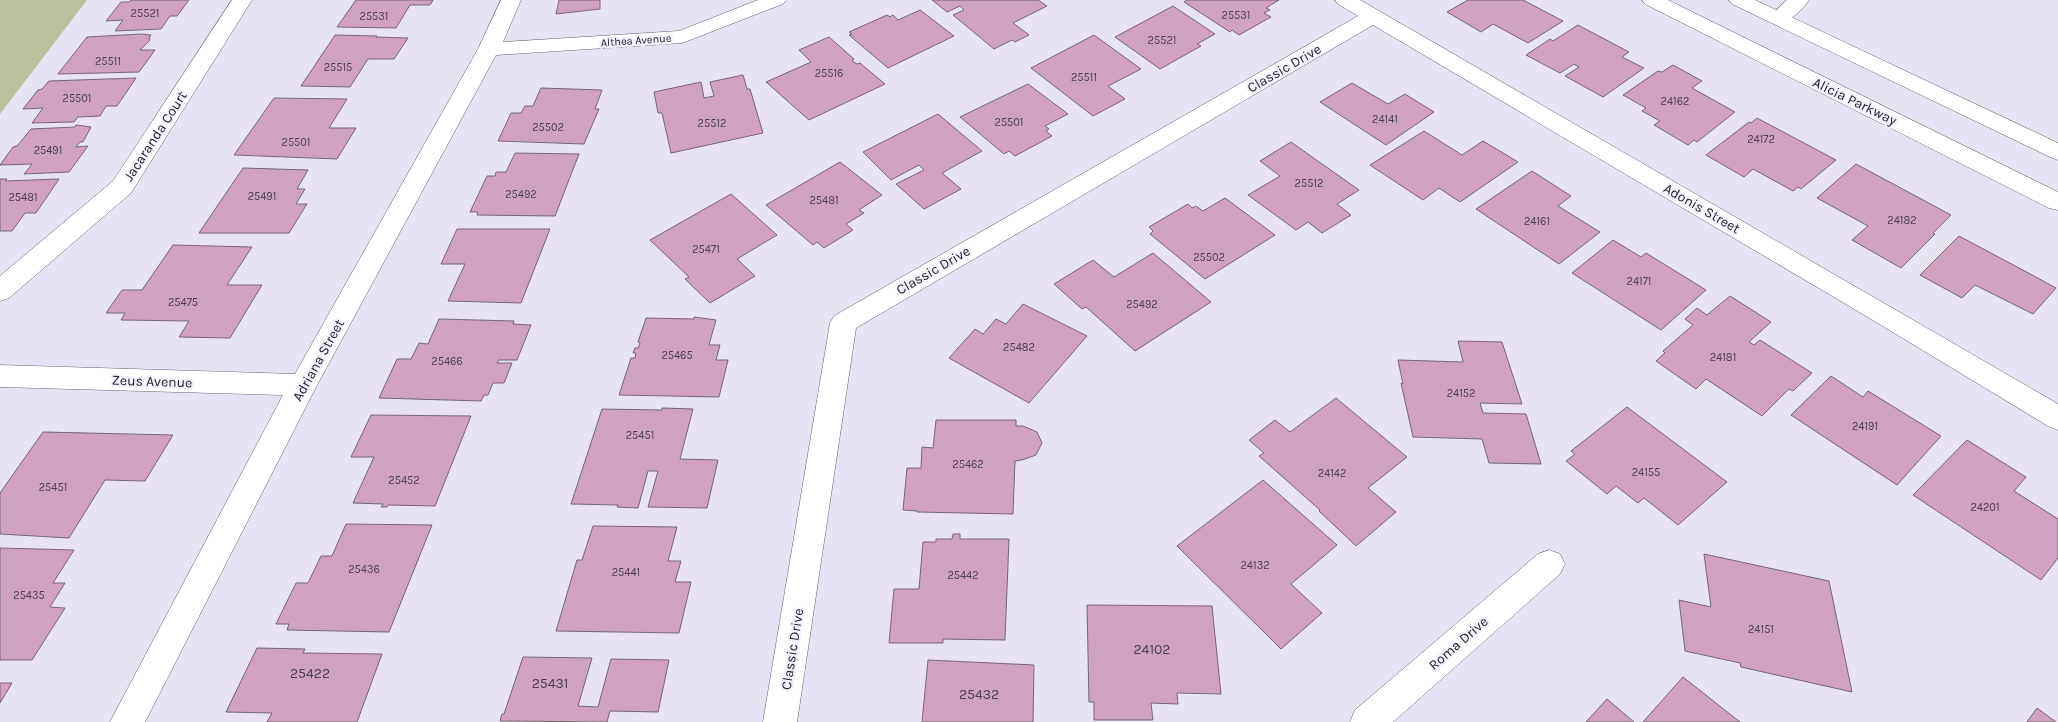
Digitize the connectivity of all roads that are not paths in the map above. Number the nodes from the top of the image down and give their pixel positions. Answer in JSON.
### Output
{"nodes":[{"id":1,"x":242,"y":0,"type":"edge"},
{"id":2,"x":511,"y":0,"type":"edge"},
{"id":3,"x":776,"y":0,"type":"edge"},
{"id":4,"x":1345,"y":0,"type":"edge"},
{"id":5,"x":1652,"y":0,"type":"edge"},
{"id":6,"x":1740,"y":0,"type":"edge"},
{"id":7,"x":1799,"y":0,"type":"edge"},
{"id":8,"x":1374,"y":16,"type":"junction"},
{"id":9,"x":1778,"y":18,"type":"junction"},
{"id":10,"x":489,"y":49,"type":"junction"},
{"id":11,"x":2058,"y":152,"type":"edge"},
{"id":12,"x":2058,"y":202,"type":"edge"},
{"id":13,"x":0,"y":292,"type":"edge"},
{"id":14,"x":0,"y":376,"type":"edge"},
{"id":15,"x":303,"y":385,"type":"junction"},
{"id":16,"x":2058,"y":418,"type":"edge"},
{"id":17,"x":1549,"y":564,"type":"dead end"},
{"id":18,"x":127,"y":722,"type":"edge"},
{"id":19,"x":780,"y":722,"type":"edge"},
{"id":20,"x":1367,"y":722,"type":"edge"}],
"edges":[{"from":1,"to":13,"type":"street","name":"Jacaranda Court"},
{"from":2,"to":10,"type":"street","name":"Adriana Street"},
{"from":3,"to":10,"type":"street","name":"Althea Avenue"},
{"from":4,"to":8,"type":"street","name":"Adonis Street"},
{"from":5,"to":12,"type":"street","name":"Alicia Parkway"},
{"from":6,"to":9,"type":"street"},
{"from":7,"to":9,"type":"street"},
{"from":8,"to":16,"type":"street","name":"Adonis Street"},
{"from":8,"to":19,"type":"street","name":"Classic Drive"},
{"from":9,"to":11,"type":"street"},
{"from":10,"to":15,"type":"street","name":"Adriana Street"},
{"from":14,"to":15,"type":"street","name":"Zeus Avenue"},
{"from":15,"to":18,"type":"street","name":"Adriana Street"},
{"from":17,"to":20,"type":"street","name":"Roma Drive"}]}
